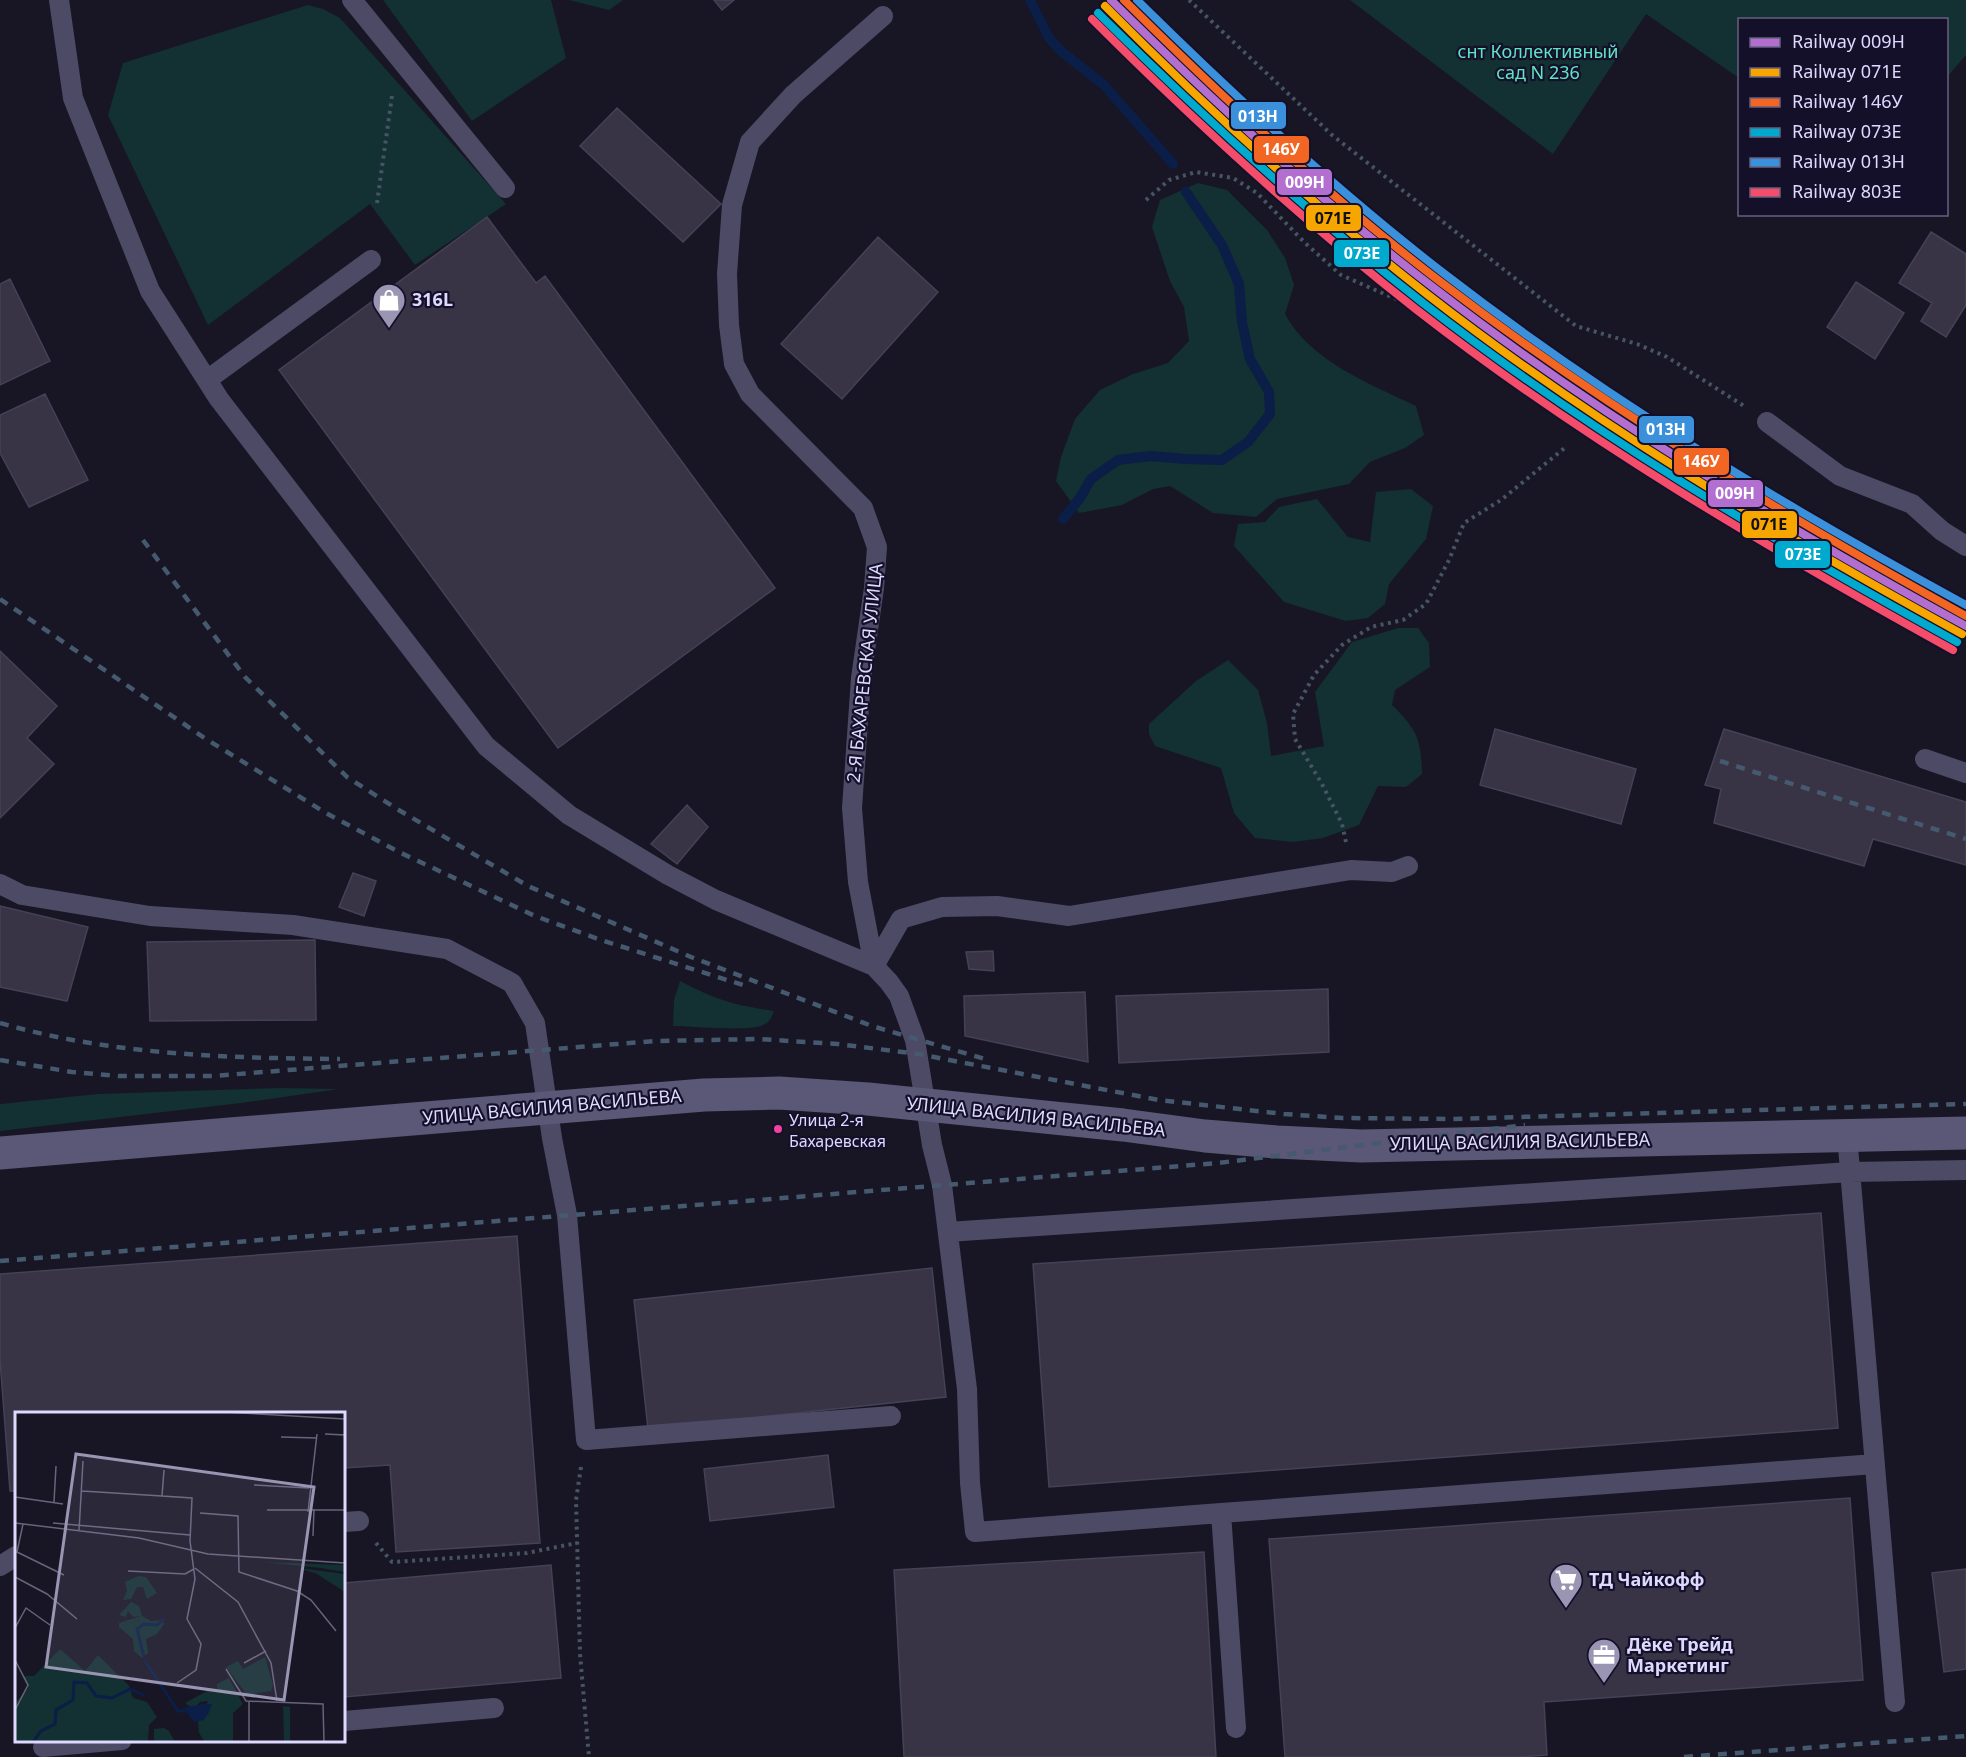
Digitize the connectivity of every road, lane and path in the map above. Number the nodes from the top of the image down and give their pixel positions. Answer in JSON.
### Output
{"nodes":[{"id":1,"x":59,"y":0,"type":"edge"},
{"id":2,"x":352,"y":0,"type":"edge"},
{"id":3,"x":1189,"y":0,"type":"edge"},
{"id":4,"x":883,"y":16,"type":"dead end"},
{"id":5,"x":398,"y":56,"type":"junction"},
{"id":6,"x":505,"y":188,"type":"dead end"},
{"id":7,"x":1146,"y":200,"type":"dead end"},
{"id":8,"x":377,"y":202,"type":"dead end"},
{"id":9,"x":371,"y":260,"type":"dead end"},
{"id":10,"x":207,"y":380,"type":"junction"},
{"id":11,"x":1767,"y":422,"type":"joint"},
{"id":12,"x":1585,"y":426,"type":"dead end"},
{"id":13,"x":1567,"y":446,"type":"dead end"},
{"id":14,"x":1966,"y":546,"type":"edge"},
{"id":15,"x":1925,"y":759,"type":"dead end"},
{"id":16,"x":1966,"y":773,"type":"edge"},
{"id":17,"x":1408,"y":866,"type":"dead end"},
{"id":18,"x":1352,"y":870,"type":"junction"},
{"id":19,"x":0,"y":884,"type":"edge"},
{"id":20,"x":874,"y":966,"type":"junction"},
{"id":21,"x":926,"y":1105,"type":"junction"},
{"id":22,"x":548,"y":1107,"type":"junction"},
{"id":23,"x":1966,"y":1133,"type":"edge"},
{"id":24,"x":1847,"y":1135,"type":"junction"},
{"id":25,"x":0,"y":1153,"type":"edge"},
{"id":26,"x":1966,"y":1170,"type":"edge"},
{"id":27,"x":1850,"y":1172,"type":"junction"},
{"id":28,"x":948,"y":1232,"type":"junction"},
{"id":29,"x":891,"y":1416,"type":"dead end"},
{"id":30,"x":586,"y":1440,"type":"junction"},
{"id":31,"x":1875,"y":1464,"type":"junction"},
{"id":32,"x":1221,"y":1513,"type":"junction"},
{"id":33,"x":351,"y":1521,"type":"edge"},
{"id":34,"x":577,"y":1543,"type":"junction"},
{"id":35,"x":15,"y":1557,"type":"edge"},
{"id":36,"x":0,"y":1566,"type":"edge"},
{"id":37,"x":1895,"y":1702,"type":"dead end"},
{"id":38,"x":494,"y":1708,"type":"dead end"},
{"id":39,"x":345,"y":1721,"type":"edge"},
{"id":40,"x":1236,"y":1728,"type":"dead end"},
{"id":41,"x":102,"y":1742,"type":"edge"},
{"id":42,"x":41,"y":1748,"type":"edge"},
{"id":43,"x":589,"y":1757,"type":"edge"}],
"edges":[{"from":1,"to":10,"type":"lane"},
{"from":2,"to":5,"type":"lane"},
{"from":3,"to":11,"type":"path"},
{"from":4,"to":20,"type":"lane","name":"2-Я БАХАРЕВСКАЯ УЛИЦА"},
{"from":5,"to":6,"type":"lane"},
{"from":5,"to":8,"type":"path"},
{"from":7,"to":12,"type":"path"},
{"from":9,"to":10,"type":"lane"},
{"from":10,"to":20,"type":"lane"},
{"from":11,"to":14,"type":"lane"},
{"from":13,"to":18,"type":"path"},
{"from":15,"to":16,"type":"lane"},
{"from":17,"to":18,"type":"lane"},
{"from":18,"to":20,"type":"lane"},
{"from":19,"to":22,"type":"lane"},
{"from":20,"to":21,"type":"lane","name":"2-Я БАХАРЕВСКАЯ УЛИЦА"},
{"from":21,"to":22,"type":"main road","name":"УЛИЦА ВАСИЛИЯ ВАСИЛЬЕВА"},
{"from":21,"to":24,"type":"main road","name":"УЛИЦА ВАСИЛИЯ ВАСИЛЬЕВА"},
{"from":21,"to":28,"type":"lane","name":"2-Я БАХАРЕВСКАЯ УЛИЦА"},
{"from":22,"to":25,"type":"main road","name":"УЛИЦА ВАСИЛИЯ ВАСИЛЬЕВА"},
{"from":22,"to":30,"type":"lane"},
{"from":23,"to":24,"type":"main road","name":"УЛИЦА ВАСИЛИЯ ВАСИЛЬЕВА"},
{"from":24,"to":27,"type":"lane"},
{"from":26,"to":27,"type":"lane"},
{"from":27,"to":28,"type":"lane"},
{"from":27,"to":31,"type":"lane"},
{"from":28,"to":32,"type":"lane","name":"2-Я БАХАРЕВСКАЯ УЛИЦА"},
{"from":29,"to":30,"type":"lane"},
{"from":30,"to":34,"type":"path"},
{"from":31,"to":32,"type":"lane"},
{"from":31,"to":37,"type":"lane"},
{"from":32,"to":40,"type":"lane"},
{"from":33,"to":34,"type":"path"},
{"from":34,"to":43,"type":"path"},
{"from":35,"to":36,"type":"lane"},
{"from":38,"to":39,"type":"lane"},
{"from":41,"to":42,"type":"lane"}]}
